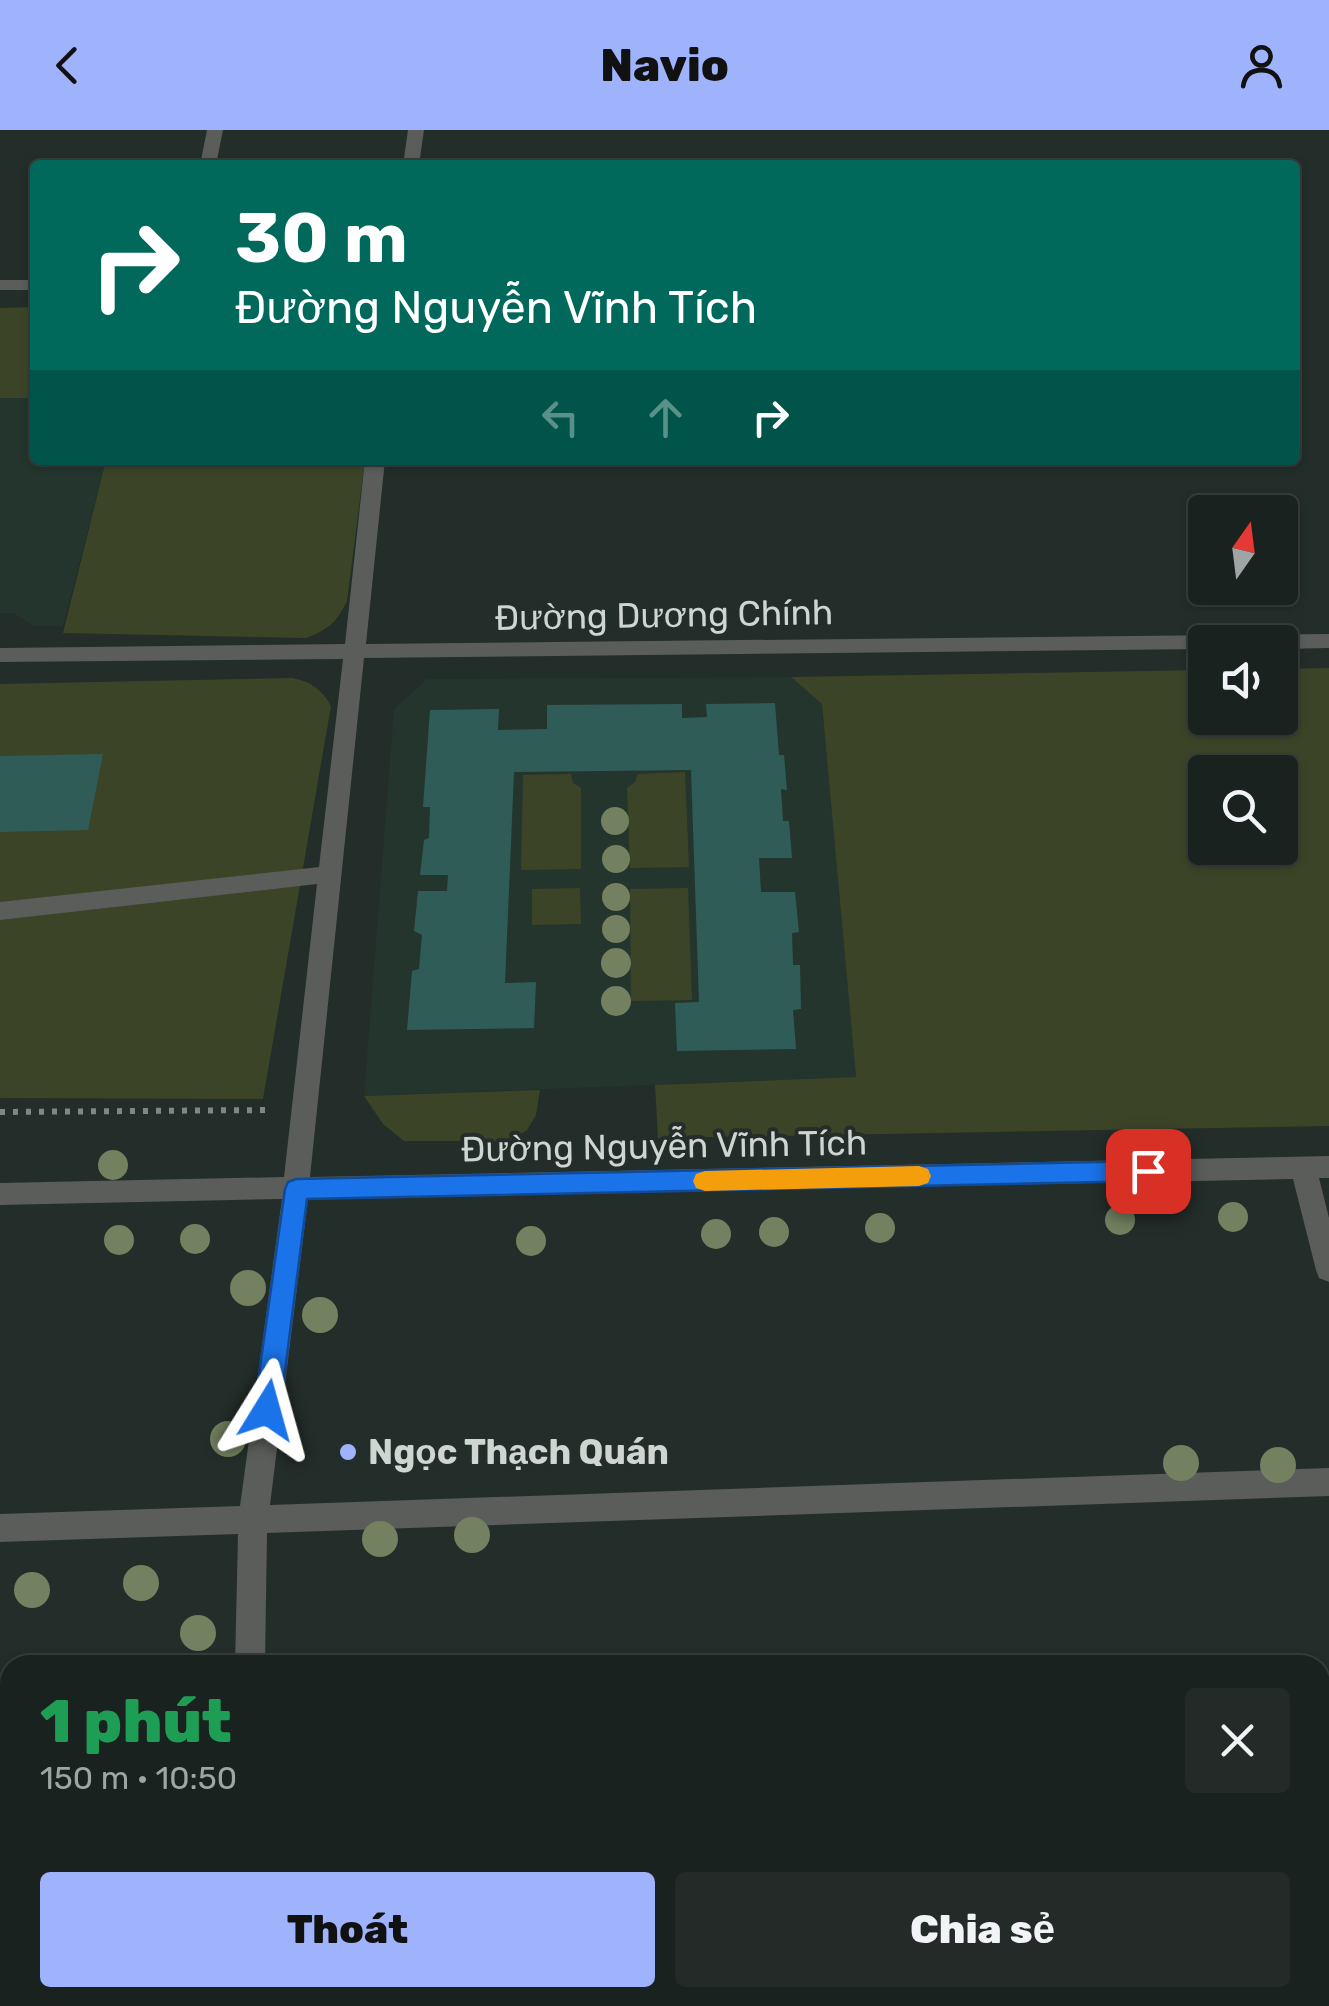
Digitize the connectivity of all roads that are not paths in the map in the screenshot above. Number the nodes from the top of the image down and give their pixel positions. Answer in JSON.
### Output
{"nodes":[{"id":1,"x":215,"y":130,"type":"edge"},
{"id":2,"x":416,"y":130,"type":"edge"},
{"id":3,"x":209,"y":160,"type":"edge"},
{"id":4,"x":412,"y":160,"type":"edge"},
{"id":5,"x":0,"y":285,"type":"edge"},
{"id":6,"x":30,"y":285,"type":"edge"},
{"id":7,"x":374,"y":465,"type":"edge"},
{"id":8,"x":1329,"y":641,"type":"edge"},
{"id":9,"x":352,"y":650,"type":"junction"},
{"id":10,"x":0,"y":655,"type":"edge"},
{"id":11,"x":332,"y":874,"type":"junction"},
{"id":12,"x":0,"y":911,"type":"edge"},
{"id":13,"x":1316,"y":1168,"type":"edge"},
{"id":14,"x":296,"y":1189,"type":"junction"},
{"id":15,"x":0,"y":1194,"type":"edge"},
{"id":16,"x":1329,"y":1270,"type":"edge"},
{"id":17,"x":1329,"y":1482,"type":"edge"},
{"id":18,"x":253,"y":1520,"type":"junction"},
{"id":19,"x":0,"y":1528,"type":"edge"},
{"id":20,"x":250,"y":1655,"type":"edge"}],
"edges":[{"from":1,"to":3,"type":"street"},
{"from":2,"to":4,"type":"street"},
{"from":5,"to":6,"type":"street"},
{"from":7,"to":9,"type":"street"},
{"from":8,"to":9,"type":"street","name":"Đường Dương Chính"},
{"from":9,"to":10,"type":"street","name":"Đường Dương Chính"},
{"from":9,"to":11,"type":"street"},
{"from":11,"to":12,"type":"street"},
{"from":11,"to":14,"type":"street"},
{"from":13,"to":14,"type":"street","name":"Đường Nguyễn Vĩnh Tích"},
{"from":13,"to":16,"type":"street"},
{"from":14,"to":15,"type":"street","name":"Đường Nguyễn Vĩnh Tích"},
{"from":14,"to":18,"type":"street"},
{"from":17,"to":18,"type":"street"},
{"from":18,"to":19,"type":"street"},
{"from":18,"to":20,"type":"street"}]}
